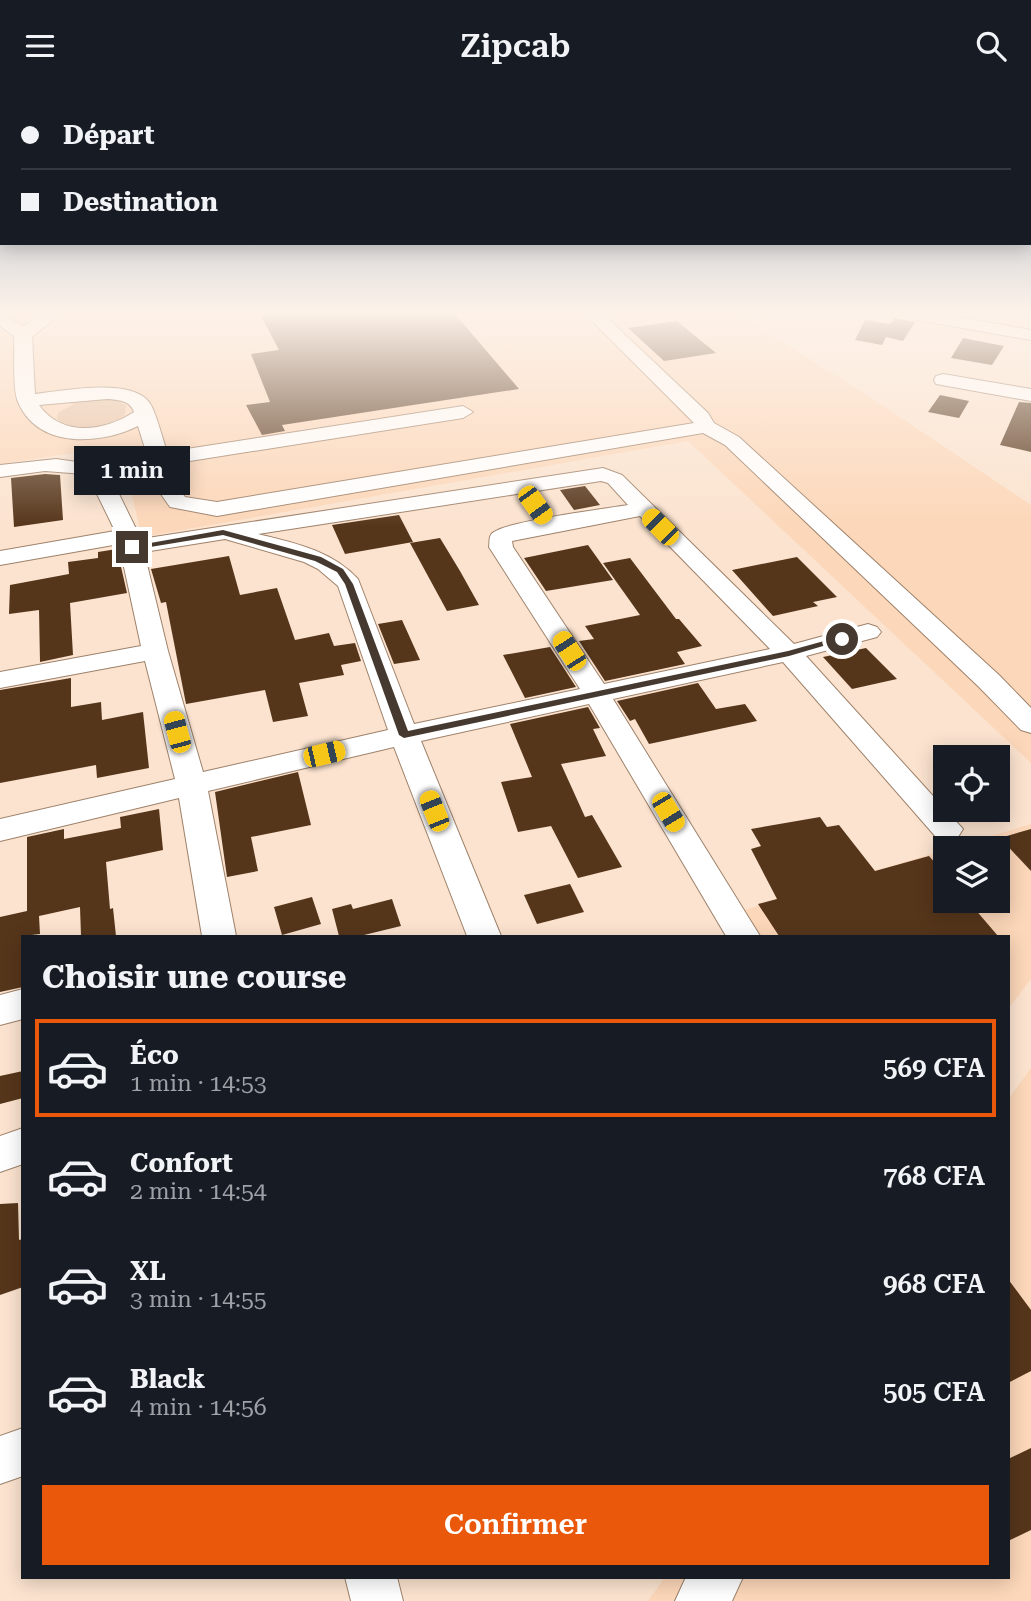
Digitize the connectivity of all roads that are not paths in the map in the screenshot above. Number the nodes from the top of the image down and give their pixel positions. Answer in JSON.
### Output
{"nodes":[{"id":1,"x":21,"y":384,"type":"edge"},
{"id":2,"x":667,"y":384,"type":"edge"},
{"id":3,"x":969,"y":384,"type":"edge"},
{"id":4,"x":21,"y":395,"type":"junction"},
{"id":5,"x":1031,"y":395,"type":"edge"},
{"id":6,"x":463,"y":412,"type":"dead end"},
{"id":7,"x":147,"y":422,"type":"junction"},
{"id":8,"x":706,"y":427,"type":"junction"},
{"id":9,"x":90,"y":434,"type":"junction"},
{"id":10,"x":42,"y":443,"type":"dead end"},
{"id":11,"x":160,"y":459,"type":"junction"},
{"id":12,"x":0,"y":471,"type":"edge"},
{"id":13,"x":521,"y":485,"type":"junction"},
{"id":14,"x":642,"y":509,"type":"junction"},
{"id":15,"x":549,"y":524,"type":"junction"},
{"id":16,"x":223,"y":533,"type":"junction"},
{"id":17,"x":131,"y":541,"type":"junction"},
{"id":18,"x":0,"y":558,"type":"edge"},
{"id":19,"x":869,"y":632,"type":"dead end"},
{"id":20,"x":155,"y":651,"type":"junction"},
{"id":21,"x":789,"y":653,"type":"junction"},
{"id":22,"x":0,"y":680,"type":"edge"},
{"id":23,"x":596,"y":692,"type":"junction"},
{"id":24,"x":1031,"y":724,"type":"edge"},
{"id":25,"x":404,"y":735,"type":"junction"},
{"id":26,"x":192,"y":786,"type":"junction"},
{"id":27,"x":947,"y":829,"type":"dead end"},
{"id":28,"x":0,"y":830,"type":"edge"},
{"id":29,"x":219,"y":935,"type":"edge"},
{"id":30,"x":484,"y":935,"type":"edge"},
{"id":31,"x":742,"y":935,"type":"edge"},
{"id":32,"x":21,"y":1005,"type":"edge"},
{"id":33,"x":0,"y":1010,"type":"edge"},
{"id":34,"x":21,"y":1147,"type":"edge"},
{"id":35,"x":0,"y":1153,"type":"edge"},
{"id":36,"x":21,"y":1453,"type":"edge"},
{"id":37,"x":0,"y":1460,"type":"edge"},
{"id":38,"x":372,"y":1579,"type":"edge"},
{"id":39,"x":716,"y":1579,"type":"edge"},
{"id":40,"x":377,"y":1601,"type":"edge"},
{"id":41,"x":701,"y":1601,"type":"edge"}],
"edges":[{"from":1,"to":4,"type":"street"},
{"from":2,"to":8,"type":"street"},
{"from":3,"to":5,"type":"street"},
{"from":4,"to":7,"type":"street"},
{"from":4,"to":9,"type":"street"},
{"from":6,"to":11,"type":"street"},
{"from":7,"to":9,"type":"street"},
{"from":7,"to":11,"type":"street"},
{"from":8,"to":11,"type":"street"},
{"from":8,"to":24,"type":"street"},
{"from":9,"to":10,"type":"street"},
{"from":12,"to":17,"type":"street"},
{"from":13,"to":14,"type":"street"},
{"from":13,"to":15,"type":"street"},
{"from":13,"to":16,"type":"street"},
{"from":14,"to":15,"type":"street"},
{"from":14,"to":21,"type":"street"},
{"from":15,"to":23,"type":"street"},
{"from":16,"to":17,"type":"street"},
{"from":16,"to":25,"type":"street"},
{"from":17,"to":18,"type":"street"},
{"from":17,"to":20,"type":"street"},
{"from":19,"to":21,"type":"street"},
{"from":20,"to":22,"type":"street"},
{"from":20,"to":26,"type":"street"},
{"from":21,"to":23,"type":"street"},
{"from":21,"to":27,"type":"street"},
{"from":23,"to":25,"type":"street"},
{"from":23,"to":31,"type":"street"},
{"from":25,"to":26,"type":"street"},
{"from":25,"to":30,"type":"street"},
{"from":26,"to":28,"type":"street"},
{"from":26,"to":29,"type":"street"},
{"from":32,"to":33,"type":"street"},
{"from":34,"to":35,"type":"street"},
{"from":36,"to":37,"type":"street"},
{"from":38,"to":40,"type":"street"},
{"from":39,"to":41,"type":"street"}]}
